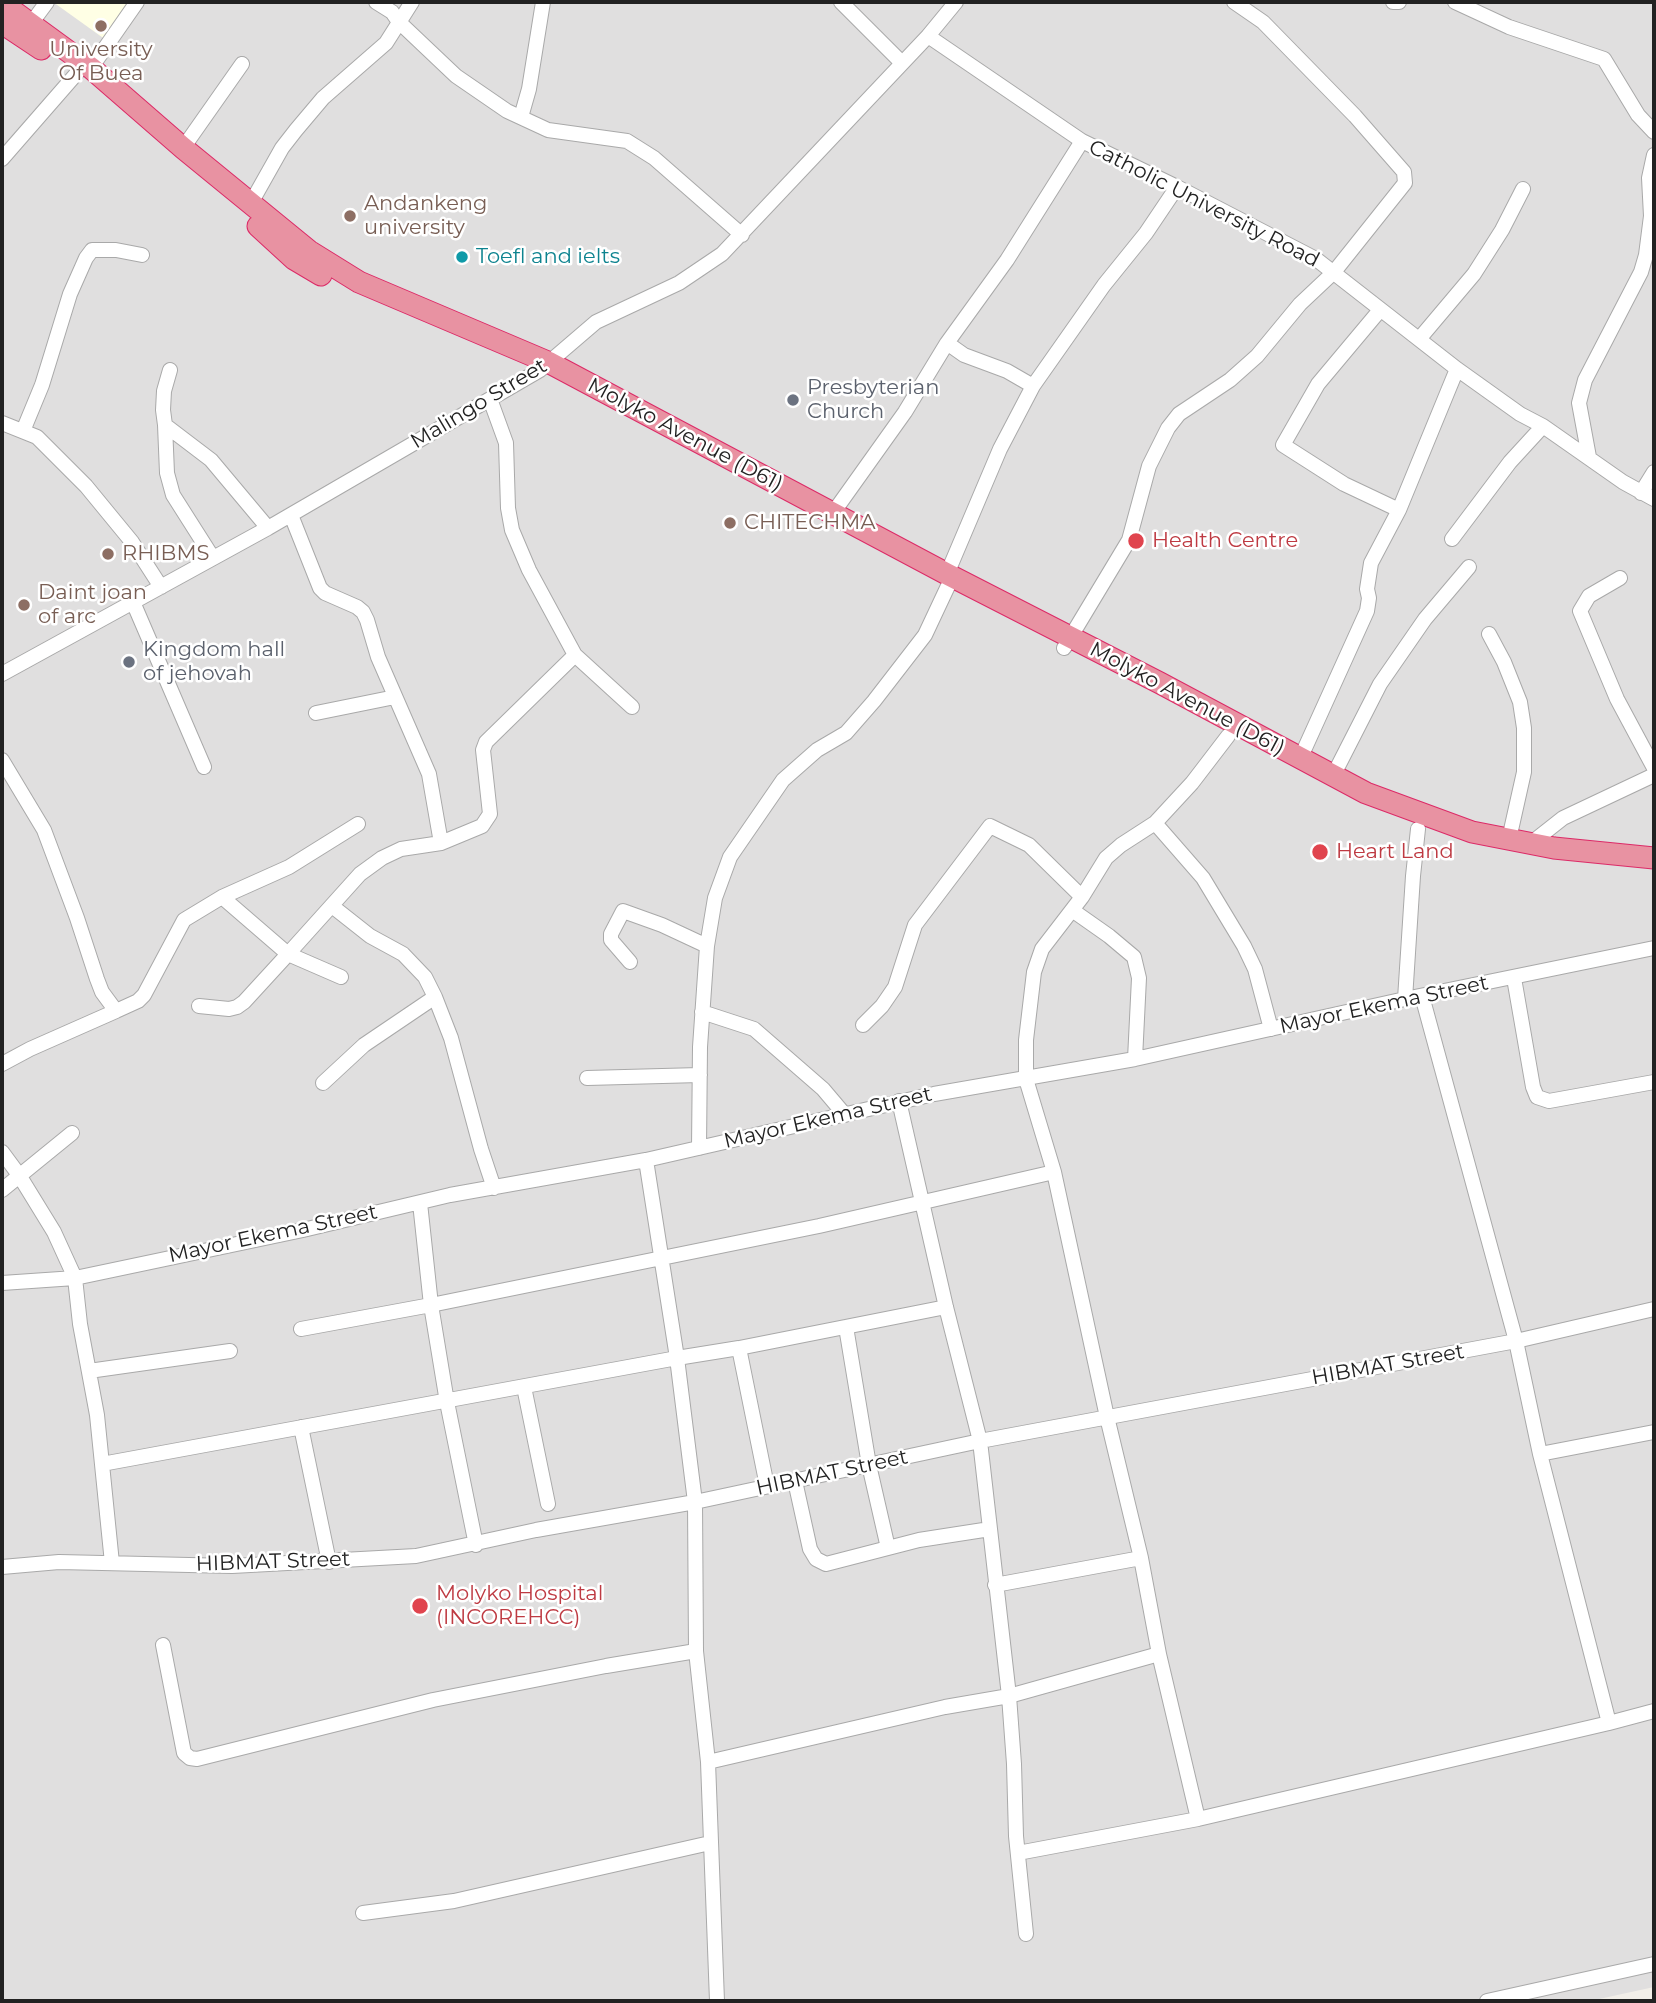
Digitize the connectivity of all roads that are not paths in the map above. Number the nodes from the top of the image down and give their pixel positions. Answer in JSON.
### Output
{"nodes":[{"id":1,"x":47,"y":2,"type":"edge"},
{"id":2,"x":137,"y":2,"type":"edge"},
{"id":3,"x":376,"y":2,"type":"edge"},
{"id":4,"x":412,"y":2,"type":"edge"},
{"id":5,"x":543,"y":2,"type":"edge"},
{"id":6,"x":841,"y":2,"type":"edge"},
{"id":7,"x":956,"y":2,"type":"edge"},
{"id":8,"x":1234,"y":2,"type":"edge"},
{"id":9,"x":1393,"y":2,"type":"edge"},
{"id":10,"x":1399,"y":2,"type":"edge"},
{"id":11,"x":1455,"y":2,"type":"edge"},
{"id":12,"x":3,"y":8,"type":"edge"},
{"id":13,"x":399,"y":22,"type":"junction"},
{"id":14,"x":26,"y":30,"type":"junction"},
{"id":15,"x":928,"y":36,"type":"junction"},
{"id":16,"x":902,"y":62,"type":"junction"},
{"id":17,"x":242,"y":64,"type":"dead end"},
{"id":18,"x":84,"y":71,"type":"junction"},
{"id":19,"x":521,"y":117,"type":"junction"},
{"id":20,"x":1654,"y":132,"type":"edge"},
{"id":21,"x":1082,"y":141,"type":"junction"},
{"id":22,"x":183,"y":148,"type":"junction"},
{"id":23,"x":1654,"y":155,"type":"edge"},
{"id":24,"x":2,"y":159,"type":"edge"},
{"id":25,"x":1177,"y":187,"type":"junction"},
{"id":26,"x":1523,"y":189,"type":"dead end"},
{"id":27,"x":251,"y":203,"type":"junction"},
{"id":28,"x":1652,"y":216,"type":"edge"},
{"id":29,"x":742,"y":234,"type":"junction"},
{"id":30,"x":142,"y":256,"type":"dead end"},
{"id":31,"x":1334,"y":272,"type":"junction"},
{"id":32,"x":1380,"y":310,"type":"junction"},
{"id":33,"x":1420,"y":338,"type":"junction"},
{"id":34,"x":947,"y":343,"type":"junction"},
{"id":35,"x":545,"y":367,"type":"junction"},
{"id":36,"x":1457,"y":369,"type":"junction"},
{"id":37,"x":170,"y":370,"type":"dead end"},
{"id":38,"x":1033,"y":386,"type":"junction"},
{"id":39,"x":490,"y":399,"type":"junction"},
{"id":40,"x":2,"y":423,"type":"edge"},
{"id":41,"x":165,"y":425,"type":"junction"},
{"id":42,"x":1543,"y":426,"type":"junction"},
{"id":43,"x":23,"y":432,"type":"junction"},
{"id":44,"x":1588,"y":457,"type":"junction"},
{"id":45,"x":1654,"y":472,"type":"edge"},
{"id":46,"x":1648,"y":496,"type":"edge"},
{"id":47,"x":1399,"y":510,"type":"junction"},
{"id":48,"x":833,"y":513,"type":"junction"},
{"id":49,"x":291,"y":514,"type":"junction"},
{"id":50,"x":268,"y":528,"type":"junction"},
{"id":51,"x":1452,"y":540,"type":"dead end"},
{"id":52,"x":213,"y":558,"type":"junction"},
{"id":53,"x":1469,"y":567,"type":"dead end"},
{"id":54,"x":1620,"y":578,"type":"dead end"},
{"id":55,"x":947,"y":580,"type":"junction"},
{"id":56,"x":161,"y":587,"type":"junction"},
{"id":57,"x":133,"y":602,"type":"junction"},
{"id":58,"x":1489,"y":634,"type":"dead end"},
{"id":59,"x":1067,"y":642,"type":"junction"},
{"id":60,"x":575,"y":655,"type":"junction"},
{"id":61,"x":2,"y":674,"type":"edge"},
{"id":62,"x":395,"y":697,"type":"junction"},
{"id":63,"x":632,"y":707,"type":"dead end"},
{"id":64,"x":316,"y":713,"type":"dead end"},
{"id":65,"x":1228,"y":736,"type":"junction"},
{"id":66,"x":1300,"y":759,"type":"junction"},
{"id":67,"x":2,"y":760,"type":"edge"},
{"id":68,"x":204,"y":767,"type":"dead end"},
{"id":69,"x":1654,"y":768,"type":"edge"},
{"id":70,"x":1654,"y":775,"type":"edge"},
{"id":71,"x":1333,"y":776,"type":"junction"},
{"id":72,"x":358,"y":824,"type":"dead end"},
{"id":73,"x":1155,"y":824,"type":"junction"},
{"id":74,"x":1418,"y":829,"type":"junction"},
{"id":75,"x":1519,"y":842,"type":"junction"},
{"id":76,"x":441,"y":843,"type":"junction"},
{"id":77,"x":1654,"y":858,"type":"edge"},
{"id":78,"x":1654,"y":871,"type":"edge"},
{"id":79,"x":222,"y":897,"type":"junction"},
{"id":80,"x":1082,"y":897,"type":"junction"},
{"id":81,"x":332,"y":906,"type":"junction"},
{"id":82,"x":1072,"y":910,"type":"junction"},
{"id":83,"x":707,"y":946,"type":"junction"},
{"id":84,"x":1654,"y":948,"type":"edge"},
{"id":85,"x":288,"y":954,"type":"junction"},
{"id":86,"x":629,"y":962,"type":"dead end"},
{"id":87,"x":341,"y":977,"type":"dead end"},
{"id":88,"x":1514,"y":978,"type":"junction"},
{"id":89,"x":1422,"y":996,"type":"junction"},
{"id":90,"x":435,"y":997,"type":"junction"},
{"id":91,"x":1405,"y":999,"type":"junction"},
{"id":92,"x":199,"y":1006,"type":"dead end"},
{"id":93,"x":116,"y":1010,"type":"junction"},
{"id":94,"x":702,"y":1012,"type":"junction"},
{"id":95,"x":863,"y":1025,"type":"dead end"},
{"id":96,"x":1271,"y":1029,"type":"junction"},
{"id":97,"x":1135,"y":1059,"type":"junction"},
{"id":98,"x":2,"y":1064,"type":"edge"},
{"id":99,"x":700,"y":1075,"type":"junction"},
{"id":100,"x":587,"y":1078,"type":"dead end"},
{"id":101,"x":1026,"y":1079,"type":"junction"},
{"id":102,"x":1654,"y":1082,"type":"edge"},
{"id":103,"x":323,"y":1083,"type":"dead end"},
{"id":104,"x":899,"y":1101,"type":"junction"},
{"id":105,"x":845,"y":1115,"type":"junction"},
{"id":106,"x":72,"y":1133,"type":"dead end"},
{"id":107,"x":699,"y":1148,"type":"junction"},
{"id":108,"x":2,"y":1152,"type":"edge"},
{"id":109,"x":646,"y":1160,"type":"junction"},
{"id":110,"x":1054,"y":1172,"type":"junction"},
{"id":111,"x":19,"y":1175,"type":"junction"},
{"id":112,"x":494,"y":1188,"type":"junction"},
{"id":113,"x":2,"y":1190,"type":"edge"},
{"id":114,"x":420,"y":1203,"type":"junction"},
{"id":115,"x":921,"y":1203,"type":"junction"},
{"id":116,"x":660,"y":1260,"type":"junction"},
{"id":117,"x":75,"y":1278,"type":"junction"},
{"id":118,"x":2,"y":1283,"type":"edge"},
{"id":119,"x":431,"y":1305,"type":"junction"},
{"id":120,"x":946,"y":1307,"type":"junction"},
{"id":121,"x":1654,"y":1310,"type":"edge"},
{"id":122,"x":846,"y":1327,"type":"junction"},
{"id":123,"x":301,"y":1329,"type":"dead end"},
{"id":124,"x":1516,"y":1341,"type":"junction"},
{"id":125,"x":739,"y":1348,"type":"junction"},
{"id":126,"x":230,"y":1351,"type":"dead end"},
{"id":127,"x":677,"y":1358,"type":"junction"},
{"id":128,"x":89,"y":1371,"type":"junction"},
{"id":129,"x":524,"y":1387,"type":"junction"},
{"id":130,"x":447,"y":1402,"type":"junction"},
{"id":131,"x":1107,"y":1417,"type":"junction"},
{"id":132,"x":301,"y":1427,"type":"junction"},
{"id":133,"x":1654,"y":1432,"type":"edge"},
{"id":134,"x":980,"y":1441,"type":"junction"},
{"id":135,"x":1540,"y":1454,"type":"junction"},
{"id":136,"x":102,"y":1464,"type":"junction"},
{"id":137,"x":869,"y":1465,"type":"junction"},
{"id":138,"x":795,"y":1480,"type":"junction"},
{"id":139,"x":767,"y":1486,"type":"junction"},
{"id":140,"x":695,"y":1502,"type":"junction"},
{"id":141,"x":548,"y":1504,"type":"dead end"},
{"id":142,"x":990,"y":1529,"type":"junction"},
{"id":143,"x":476,"y":1545,"type":"junction"},
{"id":144,"x":888,"y":1548,"type":"junction"},
{"id":145,"x":1141,"y":1558,"type":"junction"},
{"id":146,"x":329,"y":1562,"type":"junction"},
{"id":147,"x":112,"y":1563,"type":"junction"},
{"id":148,"x":2,"y":1567,"type":"edge"},
{"id":149,"x":995,"y":1585,"type":"junction"},
{"id":150,"x":163,"y":1644,"type":"dead end"},
{"id":151,"x":696,"y":1651,"type":"junction"},
{"id":152,"x":1159,"y":1654,"type":"junction"},
{"id":153,"x":1009,"y":1696,"type":"junction"},
{"id":154,"x":1654,"y":1711,"type":"edge"},
{"id":155,"x":1609,"y":1723,"type":"junction"},
{"id":156,"x":708,"y":1762,"type":"junction"},
{"id":157,"x":1198,"y":1819,"type":"junction"},
{"id":158,"x":710,"y":1843,"type":"junction"},
{"id":159,"x":1018,"y":1853,"type":"junction"},
{"id":160,"x":363,"y":1913,"type":"dead end"},
{"id":161,"x":1026,"y":1934,"type":"dead end"},
{"id":162,"x":1654,"y":1964,"type":"edge"},
{"id":163,"x":717,"y":2001,"type":"edge"},
{"id":164,"x":1487,"y":2001,"type":"edge"}],
"edges":[{"from":1,"to":14,"type":"street"},
{"from":2,"to":18,"type":"street"},
{"from":3,"to":13,"type":"street"},
{"from":4,"to":13,"type":"street"},
{"from":5,"to":19,"type":"street"},
{"from":6,"to":16,"type":"street"},
{"from":7,"to":15,"type":"street","name":"Malingo Street"},
{"from":8,"to":31,"type":"street"},
{"from":9,"to":10,"type":"street"},
{"from":11,"to":20,"type":"street"},
{"from":12,"to":14,"type":"highway","name":"Molyko Avenue (D61)"},
{"from":13,"to":19,"type":"street"},
{"from":13,"to":27,"type":"street"},
{"from":14,"to":18,"type":"highway","name":"Molyko Avenue (D61)"},
{"from":15,"to":16,"type":"street","name":"Malingo Street"},
{"from":15,"to":21,"type":"street","name":"Catholic University Road"},
{"from":16,"to":29,"type":"street","name":"Malingo Street"},
{"from":17,"to":22,"type":"street"},
{"from":18,"to":22,"type":"highway","name":"Molyko Avenue (D61)"},
{"from":18,"to":24,"type":"street"},
{"from":18,"to":35,"type":"highway","name":"Molyko Avenue (D61)"},
{"from":19,"to":29,"type":"street"},
{"from":21,"to":25,"type":"street","name":"Catholic University Road"},
{"from":21,"to":34,"type":"street"},
{"from":22,"to":27,"type":"highway","name":"Molyko Avenue (D61)"},
{"from":23,"to":28,"type":"street"},
{"from":25,"to":31,"type":"street","name":"Catholic University Road"},
{"from":25,"to":38,"type":"street"},
{"from":26,"to":33,"type":"street"},
{"from":27,"to":35,"type":"highway","name":"Molyko Avenue (D61)"},
{"from":28,"to":44,"type":"street"},
{"from":29,"to":35,"type":"street","name":"Malingo Street"},
{"from":30,"to":43,"type":"street"},
{"from":31,"to":32,"type":"street","name":"Catholic University Road"},
{"from":31,"to":59,"type":"street"},
{"from":32,"to":33,"type":"street","name":"Catholic University Road"},
{"from":32,"to":47,"type":"street"},
{"from":33,"to":36,"type":"street","name":"Catholic University Road"},
{"from":34,"to":38,"type":"street"},
{"from":34,"to":48,"type":"street"},
{"from":35,"to":39,"type":"street","name":"Malingo Street"},
{"from":35,"to":48,"type":"highway","name":"Molyko Avenue (D61)"},
{"from":35,"to":55,"type":"highway","name":"Molyko Avenue (D61)"},
{"from":36,"to":42,"type":"street","name":"Catholic University Road"},
{"from":36,"to":47,"type":"street"},
{"from":37,"to":41,"type":"street"},
{"from":38,"to":55,"type":"street"},
{"from":39,"to":49,"type":"street","name":"Malingo Street"},
{"from":39,"to":60,"type":"street"},
{"from":40,"to":43,"type":"street"},
{"from":41,"to":50,"type":"street"},
{"from":41,"to":52,"type":"street"},
{"from":42,"to":44,"type":"street","name":"Catholic University Road"},
{"from":42,"to":51,"type":"street"},
{"from":43,"to":56,"type":"street"},
{"from":44,"to":46,"type":"street","name":"Catholic University Road"},
{"from":45,"to":46,"type":"street"},
{"from":47,"to":66,"type":"street"},
{"from":48,"to":55,"type":"highway","name":"Molyko Avenue (D61)"},
{"from":49,"to":50,"type":"street","name":"Malingo Street"},
{"from":49,"to":62,"type":"street"},
{"from":50,"to":52,"type":"street","name":"Malingo Street"},
{"from":52,"to":56,"type":"street","name":"Malingo Street"},
{"from":53,"to":71,"type":"street"},
{"from":54,"to":69,"type":"street"},
{"from":55,"to":59,"type":"highway","name":"Molyko Avenue (D61)"},
{"from":55,"to":83,"type":"street"},
{"from":56,"to":57,"type":"street","name":"Malingo Street"},
{"from":57,"to":61,"type":"street","name":"Malingo Street"},
{"from":57,"to":68,"type":"street"},
{"from":58,"to":75,"type":"street"},
{"from":59,"to":65,"type":"highway","name":"Molyko Avenue (D61)"},
{"from":59,"to":66,"type":"highway","name":"Molyko Avenue (D61)"},
{"from":60,"to":63,"type":"street"},
{"from":60,"to":76,"type":"street"},
{"from":62,"to":64,"type":"street"},
{"from":62,"to":76,"type":"street"},
{"from":65,"to":73,"type":"street"},
{"from":65,"to":74,"type":"highway","name":"Molyko Avenue (D61)"},
{"from":66,"to":71,"type":"highway","name":"Molyko Avenue (D61)"},
{"from":67,"to":93,"type":"street"},
{"from":70,"to":75,"type":"street"},
{"from":71,"to":75,"type":"highway","name":"Molyko Avenue (D61)"},
{"from":72,"to":79,"type":"street"},
{"from":73,"to":80,"type":"street"},
{"from":73,"to":96,"type":"street"},
{"from":74,"to":78,"type":"highway","name":"Molyko Avenue (D61)"},
{"from":74,"to":91,"type":"street"},
{"from":75,"to":77,"type":"highway","name":"Molyko Avenue (D61)"},
{"from":76,"to":81,"type":"street"},
{"from":79,"to":85,"type":"street"},
{"from":79,"to":93,"type":"street"},
{"from":80,"to":82,"type":"street"},
{"from":80,"to":95,"type":"street"},
{"from":81,"to":85,"type":"street"},
{"from":81,"to":90,"type":"street"},
{"from":82,"to":97,"type":"street"},
{"from":82,"to":101,"type":"street"},
{"from":83,"to":86,"type":"street"},
{"from":83,"to":94,"type":"street"},
{"from":84,"to":88,"type":"street","name":"Mayor Ekema Street"},
{"from":85,"to":87,"type":"street"},
{"from":85,"to":92,"type":"street"},
{"from":88,"to":89,"type":"street","name":"Mayor Ekema Street"},
{"from":88,"to":102,"type":"street"},
{"from":89,"to":91,"type":"street","name":"Mayor Ekema Street"},
{"from":89,"to":124,"type":"street"},
{"from":90,"to":103,"type":"street"},
{"from":90,"to":112,"type":"street"},
{"from":91,"to":96,"type":"street","name":"Mayor Ekema Street"},
{"from":93,"to":98,"type":"street"},
{"from":94,"to":99,"type":"street"},
{"from":94,"to":105,"type":"street"},
{"from":96,"to":97,"type":"street","name":"Mayor Ekema Street"},
{"from":97,"to":101,"type":"street","name":"Mayor Ekema Street"},
{"from":99,"to":100,"type":"street"},
{"from":99,"to":107,"type":"street"},
{"from":101,"to":104,"type":"street","name":"Mayor Ekema Street"},
{"from":101,"to":110,"type":"street"},
{"from":104,"to":105,"type":"street","name":"Mayor Ekema Street"},
{"from":104,"to":115,"type":"street"},
{"from":105,"to":107,"type":"street","name":"Mayor Ekema Street"},
{"from":106,"to":111,"type":"street"},
{"from":107,"to":109,"type":"street","name":"Mayor Ekema Street"},
{"from":108,"to":111,"type":"street"},
{"from":109,"to":112,"type":"street","name":"Mayor Ekema Street"},
{"from":109,"to":116,"type":"street"},
{"from":110,"to":115,"type":"street"},
{"from":110,"to":131,"type":"street"},
{"from":111,"to":113,"type":"street"},
{"from":111,"to":117,"type":"street"},
{"from":112,"to":114,"type":"street","name":"Mayor Ekema Street"},
{"from":114,"to":117,"type":"street","name":"Mayor Ekema Street"},
{"from":114,"to":119,"type":"street"},
{"from":115,"to":116,"type":"street"},
{"from":115,"to":120,"type":"street"},
{"from":116,"to":119,"type":"street"},
{"from":116,"to":127,"type":"street"},
{"from":117,"to":118,"type":"street","name":"Mayor Ekema Street"},
{"from":117,"to":128,"type":"street"},
{"from":119,"to":123,"type":"street"},
{"from":119,"to":130,"type":"street"},
{"from":120,"to":122,"type":"street"},
{"from":120,"to":134,"type":"street"},
{"from":121,"to":124,"type":"street","name":"HIBMAT Street"},
{"from":122,"to":125,"type":"street"},
{"from":122,"to":137,"type":"street"},
{"from":124,"to":131,"type":"street","name":"HIBMAT Street"},
{"from":124,"to":135,"type":"street"},
{"from":125,"to":127,"type":"street"},
{"from":125,"to":139,"type":"street"},
{"from":126,"to":128,"type":"street"},
{"from":127,"to":129,"type":"street"},
{"from":127,"to":140,"type":"street"},
{"from":128,"to":136,"type":"street"},
{"from":129,"to":130,"type":"street"},
{"from":129,"to":141,"type":"street"},
{"from":130,"to":132,"type":"street"},
{"from":130,"to":143,"type":"street"},
{"from":131,"to":134,"type":"street","name":"HIBMAT Street"},
{"from":131,"to":145,"type":"street"},
{"from":132,"to":136,"type":"street"},
{"from":132,"to":146,"type":"street"},
{"from":133,"to":135,"type":"street"},
{"from":134,"to":137,"type":"street","name":"HIBMAT Street"},
{"from":134,"to":142,"type":"street"},
{"from":135,"to":155,"type":"street"},
{"from":136,"to":147,"type":"street"},
{"from":137,"to":138,"type":"street","name":"HIBMAT Street"},
{"from":137,"to":144,"type":"street"},
{"from":138,"to":139,"type":"street","name":"HIBMAT Street"},
{"from":138,"to":144,"type":"street"},
{"from":139,"to":140,"type":"street","name":"HIBMAT Street"},
{"from":140,"to":143,"type":"street","name":"HIBMAT Street"},
{"from":140,"to":151,"type":"street"},
{"from":142,"to":144,"type":"street"},
{"from":142,"to":149,"type":"street"},
{"from":143,"to":146,"type":"street","name":"HIBMAT Street"},
{"from":145,"to":149,"type":"street"},
{"from":145,"to":152,"type":"street"},
{"from":146,"to":147,"type":"street","name":"HIBMAT Street"},
{"from":147,"to":148,"type":"street","name":"HIBMAT Street"},
{"from":149,"to":153,"type":"street"},
{"from":150,"to":151,"type":"street"},
{"from":151,"to":156,"type":"street"},
{"from":152,"to":153,"type":"street"},
{"from":152,"to":157,"type":"street"},
{"from":153,"to":156,"type":"street"},
{"from":153,"to":159,"type":"street"},
{"from":154,"to":155,"type":"street"},
{"from":155,"to":157,"type":"street"},
{"from":156,"to":158,"type":"street"},
{"from":157,"to":159,"type":"street"},
{"from":158,"to":160,"type":"street"},
{"from":158,"to":163,"type":"street"},
{"from":159,"to":161,"type":"street"},
{"from":162,"to":164,"type":"street"}]}
